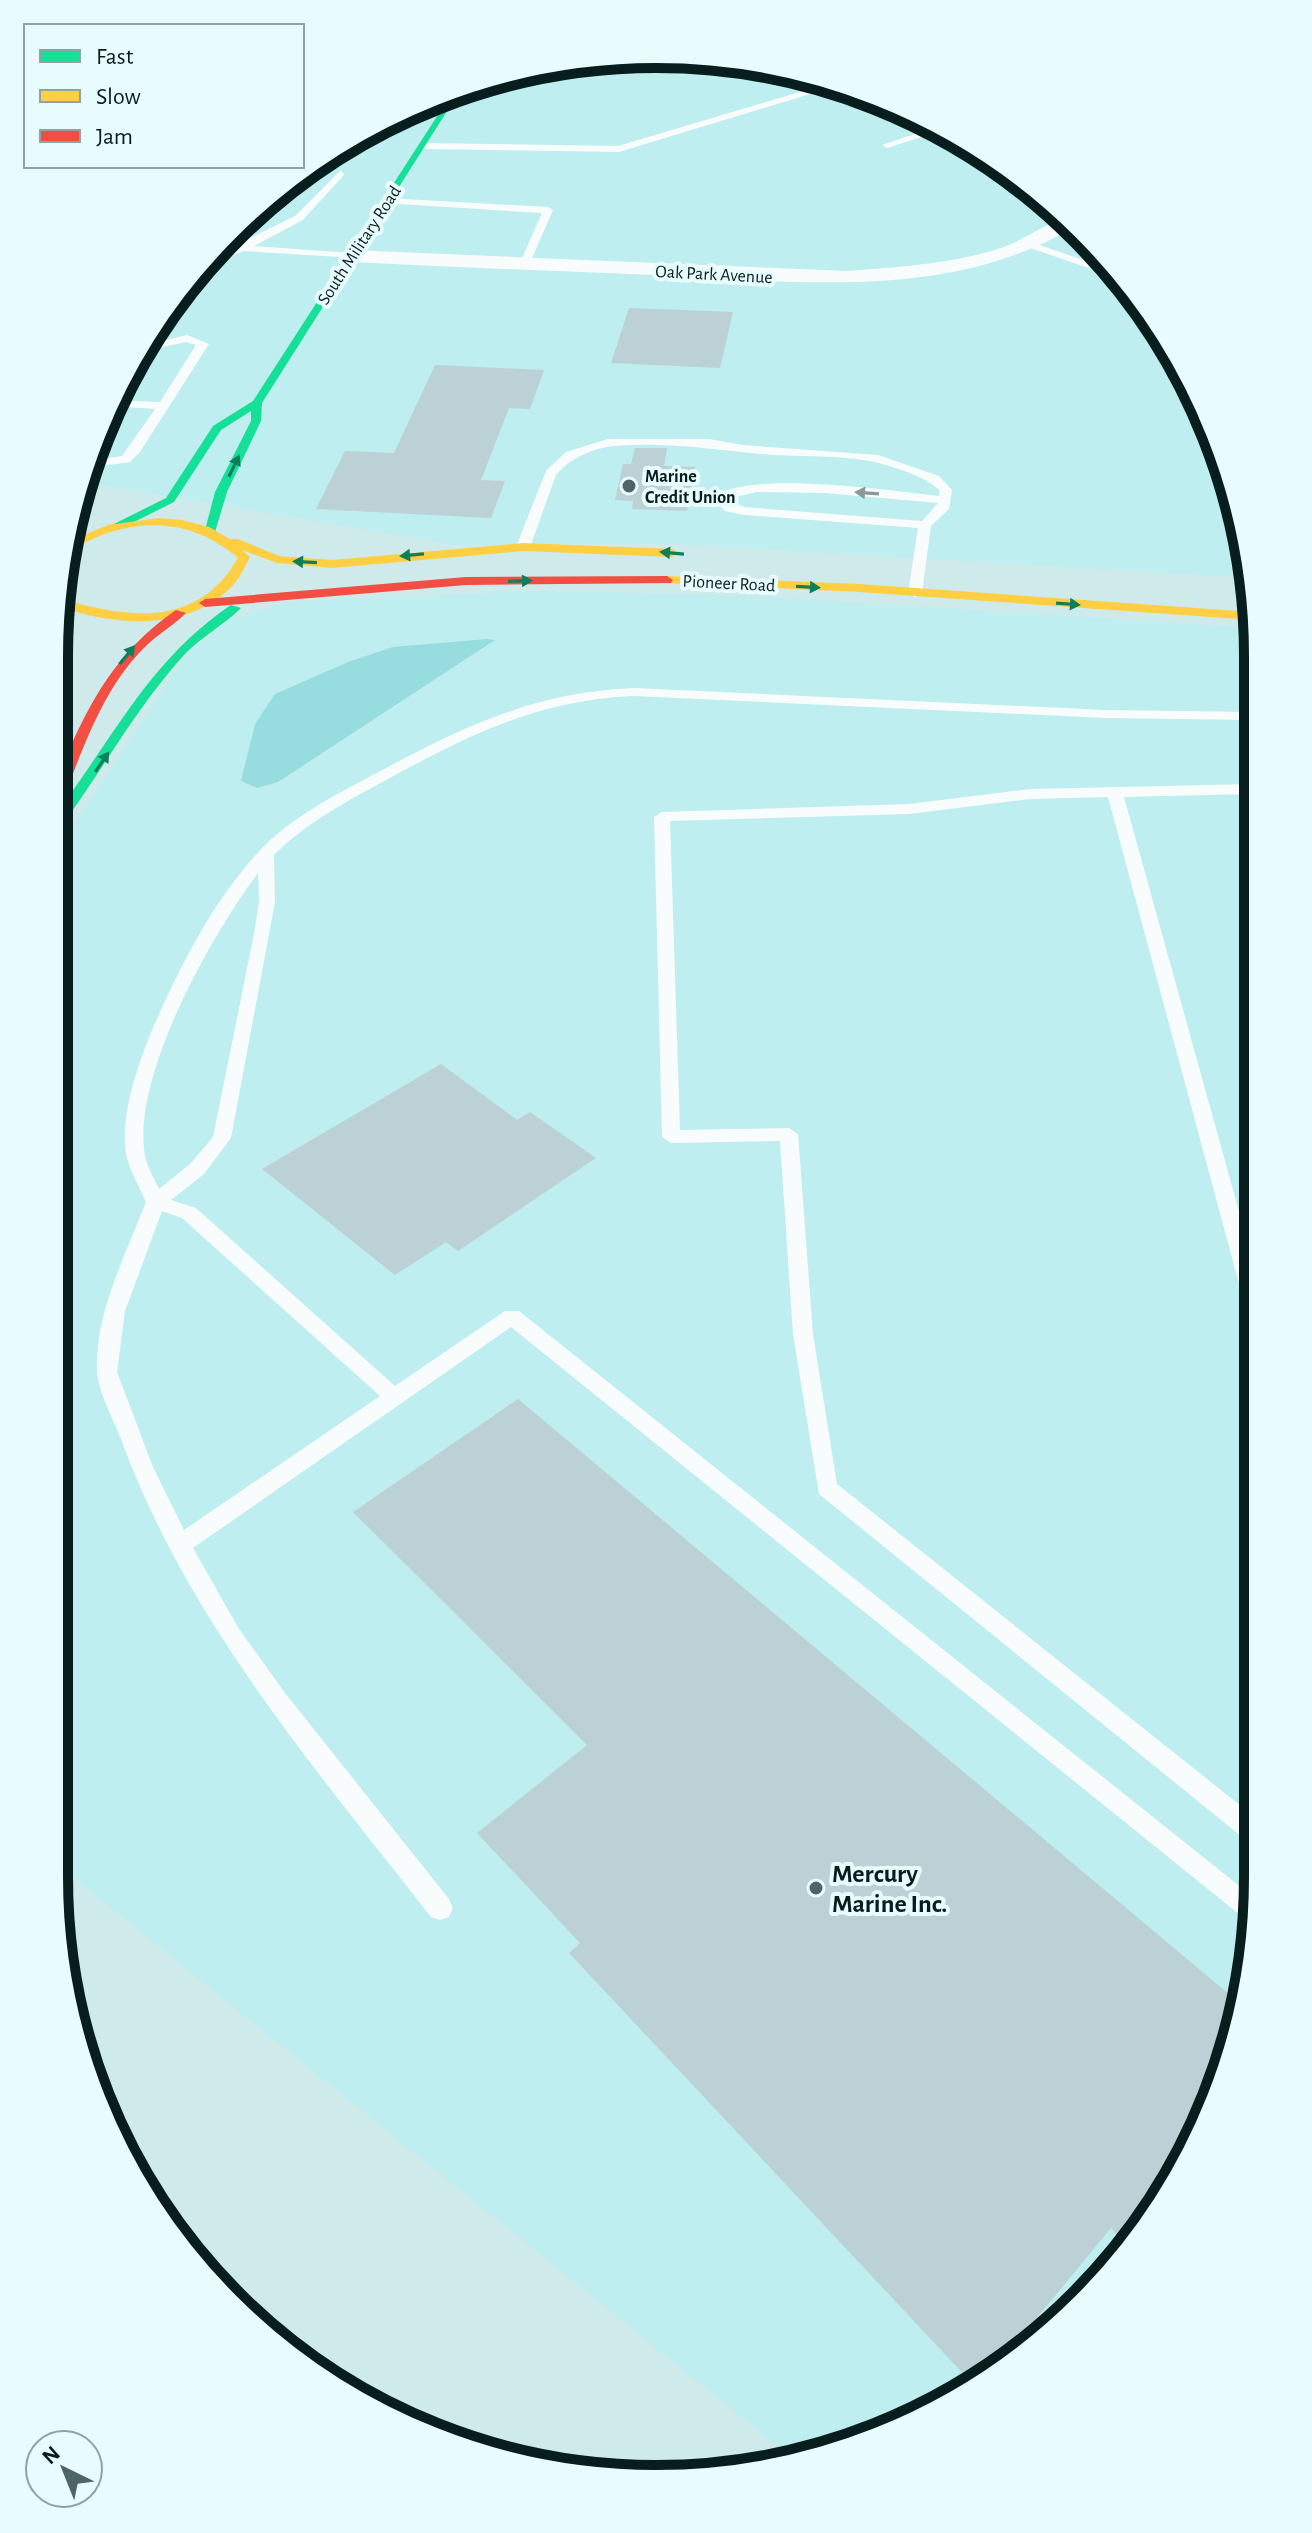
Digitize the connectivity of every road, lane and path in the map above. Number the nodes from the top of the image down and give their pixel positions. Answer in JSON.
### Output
{"nodes":[{"id":1,"x":816,"y":90,"type":"edge"},
{"id":2,"x":447,"y":107,"type":"edge"},
{"id":3,"x":924,"y":133,"type":"edge"},
{"id":4,"x":887,"y":145,"type":"dead end"},
{"id":5,"x":422,"y":146,"type":"junction"},
{"id":6,"x":341,"y":173,"type":"dead end"},
{"id":7,"x":386,"y":201,"type":"junction"},
{"id":8,"x":1059,"y":228,"type":"edge"},
{"id":9,"x":1028,"y":244,"type":"junction"},
{"id":10,"x":243,"y":248,"type":"junction"},
{"id":11,"x":226,"y":255,"type":"edge"},
{"id":12,"x":351,"y":256,"type":"junction"},
{"id":13,"x":524,"y":265,"type":"junction"},
{"id":14,"x":1099,"y":269,"type":"edge"},
{"id":15,"x":157,"y":345,"type":"edge"},
{"id":16,"x":257,"y":403,"type":"junction"},
{"id":17,"x":125,"y":404,"type":"edge"},
{"id":18,"x":163,"y":406,"type":"junction"},
{"id":19,"x":101,"y":463,"type":"edge"},
{"id":20,"x":944,"y":500,"type":"junction"},
{"id":21,"x":925,"y":525,"type":"junction"},
{"id":22,"x":82,"y":528,"type":"edge"},
{"id":23,"x":105,"y":530,"type":"junction"},
{"id":24,"x":211,"y":530,"type":"junction"},
{"id":25,"x":79,"y":541,"type":"edge"},
{"id":26,"x":234,"y":542,"type":"junction"},
{"id":27,"x":523,"y":547,"type":"junction"},
{"id":28,"x":696,"y":555,"type":"dead end"},
{"id":29,"x":299,"y":591,"type":"junction"},
{"id":30,"x":915,"y":593,"type":"junction"},
{"id":31,"x":205,"y":603,"type":"junction"},
{"id":32,"x":70,"y":607,"type":"edge"},
{"id":33,"x":187,"y":610,"type":"junction"},
{"id":34,"x":1243,"y":615,"type":"edge"},
{"id":35,"x":1244,"y":716,"type":"edge"},
{"id":36,"x":68,"y":772,"type":"edge"},
{"id":37,"x":1244,"y":789,"type":"edge"},
{"id":38,"x":1115,"y":793,"type":"junction"},
{"id":39,"x":68,"y":807,"type":"edge"},
{"id":40,"x":266,"y":855,"type":"junction"},
{"id":41,"x":156,"y":1202,"type":"junction"},
{"id":42,"x":1244,"y":1266,"type":"edge"},
{"id":43,"x":394,"y":1397,"type":"junction"},
{"id":44,"x":180,"y":1545,"type":"junction"},
{"id":45,"x":1244,"y":1823,"type":"edge"},
{"id":46,"x":1243,"y":1905,"type":"edge"},
{"id":47,"x":440,"y":1908,"type":"dead end"}],
"edges":[{"from":1,"to":5,"type":"lane"},
{"from":2,"to":5,"type":"main road","name":"South Military Road"},
{"from":3,"to":4,"type":"lane"},
{"from":5,"to":7,"type":"main road","name":"South Military Road"},
{"from":6,"to":10,"type":"lane"},
{"from":7,"to":12,"type":"main road","name":"South Military Road"},
{"from":7,"to":13,"type":"lane"},
{"from":8,"to":9,"type":"street","name":"Oak Park Avenue"},
{"from":9,"to":13,"type":"street","name":"Oak Park Avenue"},
{"from":9,"to":14,"type":"lane"},
{"from":10,"to":11,"type":"lane"},
{"from":10,"to":12,"type":"lane"},
{"from":12,"to":13,"type":"street","name":"Oak Park Avenue"},
{"from":12,"to":16,"type":"main road","name":"South Military Road"},
{"from":15,"to":18,"type":"lane"},
{"from":16,"to":23,"type":"main road","name":"South Military Road"},
{"from":24,"to":16,"type":"main road","name":"South Military Road","one_way":true},
{"from":17,"to":18,"type":"lane"},
{"from":18,"to":19,"type":"lane"},
{"from":20,"to":21,"type":"lane"},
{"from":20,"to":21,"type":"lane","one_way":true},
{"from":20,"to":27,"type":"lane"},
{"from":21,"to":30,"type":"lane"},
{"from":22,"to":23,"type":"main road"},
{"from":23,"to":24,"type":"main road","name":"Pioneer Road"},
{"from":23,"to":25,"type":"main road","name":"South Military Road"},
{"from":24,"to":26,"type":"main road","name":"Pioneer Road"},
{"from":27,"to":26,"type":"main road","name":"Pioneer Road","one_way":true},
{"from":26,"to":31,"type":"main road"},
{"from":28,"to":27,"type":"main road","name":"Pioneer Road","one_way":true},
{"from":29,"to":30,"type":"main road","name":"Pioneer Road","one_way":true},
{"from":29,"to":31,"type":"main road","name":"Pioneer Road"},
{"from":39,"to":29,"type":"main road","one_way":true},
{"from":30,"to":34,"type":"main road","name":"Pioneer Road","one_way":true},
{"from":31,"to":33,"type":"main road"},
{"from":32,"to":33,"type":"main road"},
{"from":36,"to":33,"type":"main road","one_way":true},
{"from":35,"to":40,"type":"lane"},
{"from":37,"to":38,"type":"lane"},
{"from":38,"to":42,"type":"lane"},
{"from":38,"to":45,"type":"lane"},
{"from":40,"to":41,"type":"lane"},
{"from":40,"to":41,"type":"lane"},
{"from":41,"to":43,"type":"lane"},
{"from":41,"to":44,"type":"lane"},
{"from":43,"to":44,"type":"lane"},
{"from":43,"to":46,"type":"lane"},
{"from":44,"to":47,"type":"lane"}]}
